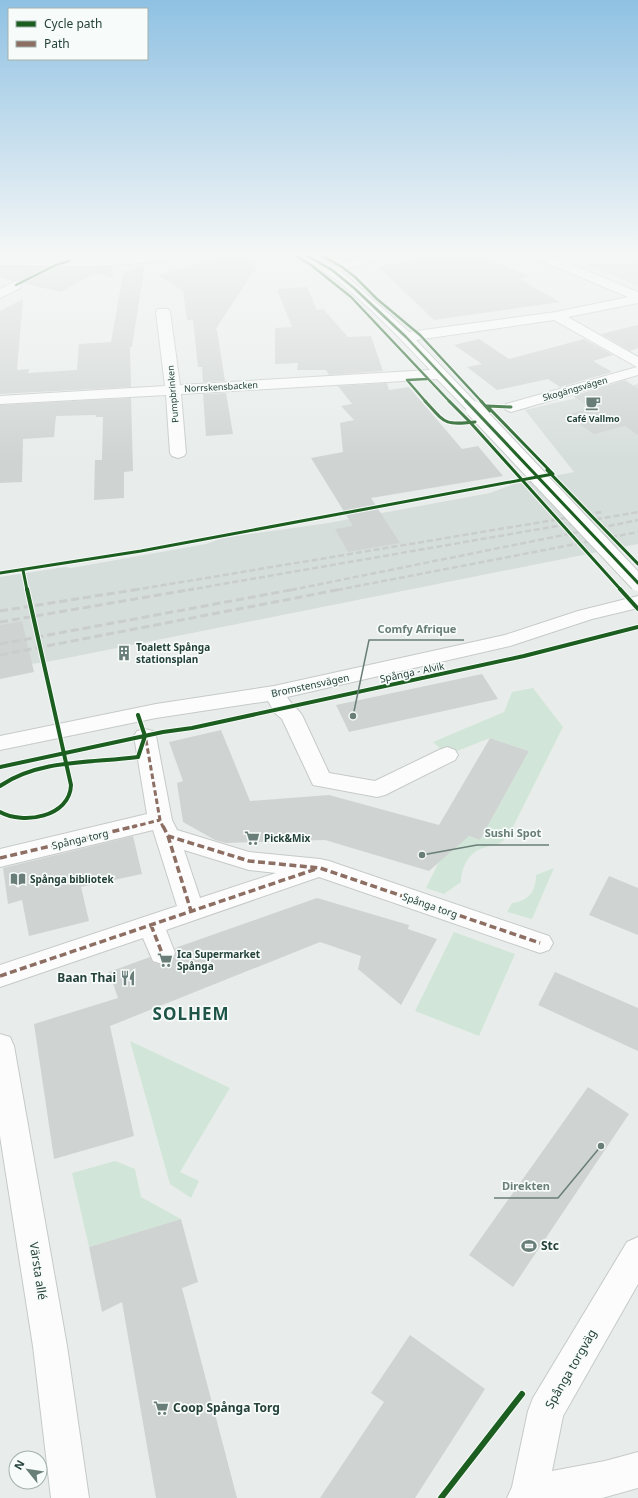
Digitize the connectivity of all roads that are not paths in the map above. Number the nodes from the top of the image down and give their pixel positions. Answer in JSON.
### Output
{"nodes":[{"id":1,"x":164,"y":322,"type":"edge"},
{"id":2,"x":390,"y":322,"type":"edge"},
{"id":3,"x":514,"y":322,"type":"edge"},
{"id":4,"x":566,"y":322,"type":"edge"},
{"id":5,"x":406,"y":337,"type":"junction"},
{"id":6,"x":638,"y":363,"type":"edge"},
{"id":7,"x":638,"y":371,"type":"edge"},
{"id":8,"x":442,"y":374,"type":"junction"},
{"id":9,"x":173,"y":390,"type":"junction"},
{"id":10,"x":0,"y":400,"type":"edge"},
{"id":11,"x":511,"y":407,"type":"dead end"},
{"id":12,"x":178,"y":453,"type":"dead end"},
{"id":13,"x":638,"y":583,"type":"edge"},
{"id":14,"x":638,"y":602,"type":"edge"},
{"id":15,"x":274,"y":693,"type":"junction"},
{"id":16,"x":145,"y":736,"type":"dead end"},
{"id":17,"x":0,"y":743,"type":"edge"},
{"id":18,"x":446,"y":754,"type":"dead end"},
{"id":19,"x":164,"y":828,"type":"junction"},
{"id":20,"x":0,"y":858,"type":"edge"},
{"id":21,"x":320,"y":868,"type":"junction"},
{"id":22,"x":191,"y":911,"type":"junction"},
{"id":23,"x":151,"y":925,"type":"junction"},
{"id":24,"x":540,"y":943,"type":"dead end"},
{"id":25,"x":162,"y":953,"type":"dead end"},
{"id":26,"x":0,"y":976,"type":"edge"},
{"id":27,"x":0,"y":1046,"type":"edge"},
{"id":28,"x":638,"y":1253,"type":"edge"},
{"id":29,"x":638,"y":1470,"type":"edge"},
{"id":30,"x":528,"y":1496,"type":"edge"},
{"id":31,"x":70,"y":1498,"type":"edge"}],
"edges":[{"from":1,"to":9,"type":"street","name":"Pumpbrinken"},
{"from":2,"to":5,"type":"street"},
{"from":3,"to":5,"type":"street"},
{"from":4,"to":6,"type":"street"},
{"from":5,"to":8,"type":"street"},
{"from":7,"to":11,"type":"street","name":"Skogängsvägen"},
{"from":8,"to":9,"type":"street","name":"Norrskensbacken"},
{"from":8,"to":13,"type":"street","bridge":true},
{"from":9,"to":10,"type":"street","name":"Norrskensbacken"},
{"from":9,"to":12,"type":"street","name":"Pumpbrinken"},
{"from":14,"to":15,"type":"street","name":"Bromstensvägen"},
{"from":15,"to":17,"type":"street","name":"Bromstensvägen"},
{"from":15,"to":18,"type":"street"},
{"from":16,"to":19,"type":"street"},
{"from":19,"to":20,"type":"street","name":"Spånga torg"},
{"from":19,"to":21,"type":"street","name":"Spånga torg"},
{"from":19,"to":22,"type":"street"},
{"from":21,"to":22,"type":"street"},
{"from":21,"to":24,"type":"street","name":"Spånga torg"},
{"from":22,"to":23,"type":"street"},
{"from":23,"to":25,"type":"street"},
{"from":23,"to":26,"type":"street"},
{"from":27,"to":31,"type":"street","name":"Värsta allé"},
{"from":28,"to":30,"type":"street","name":"Spånga torgväg"},
{"from":29,"to":30,"type":"street"}]}
